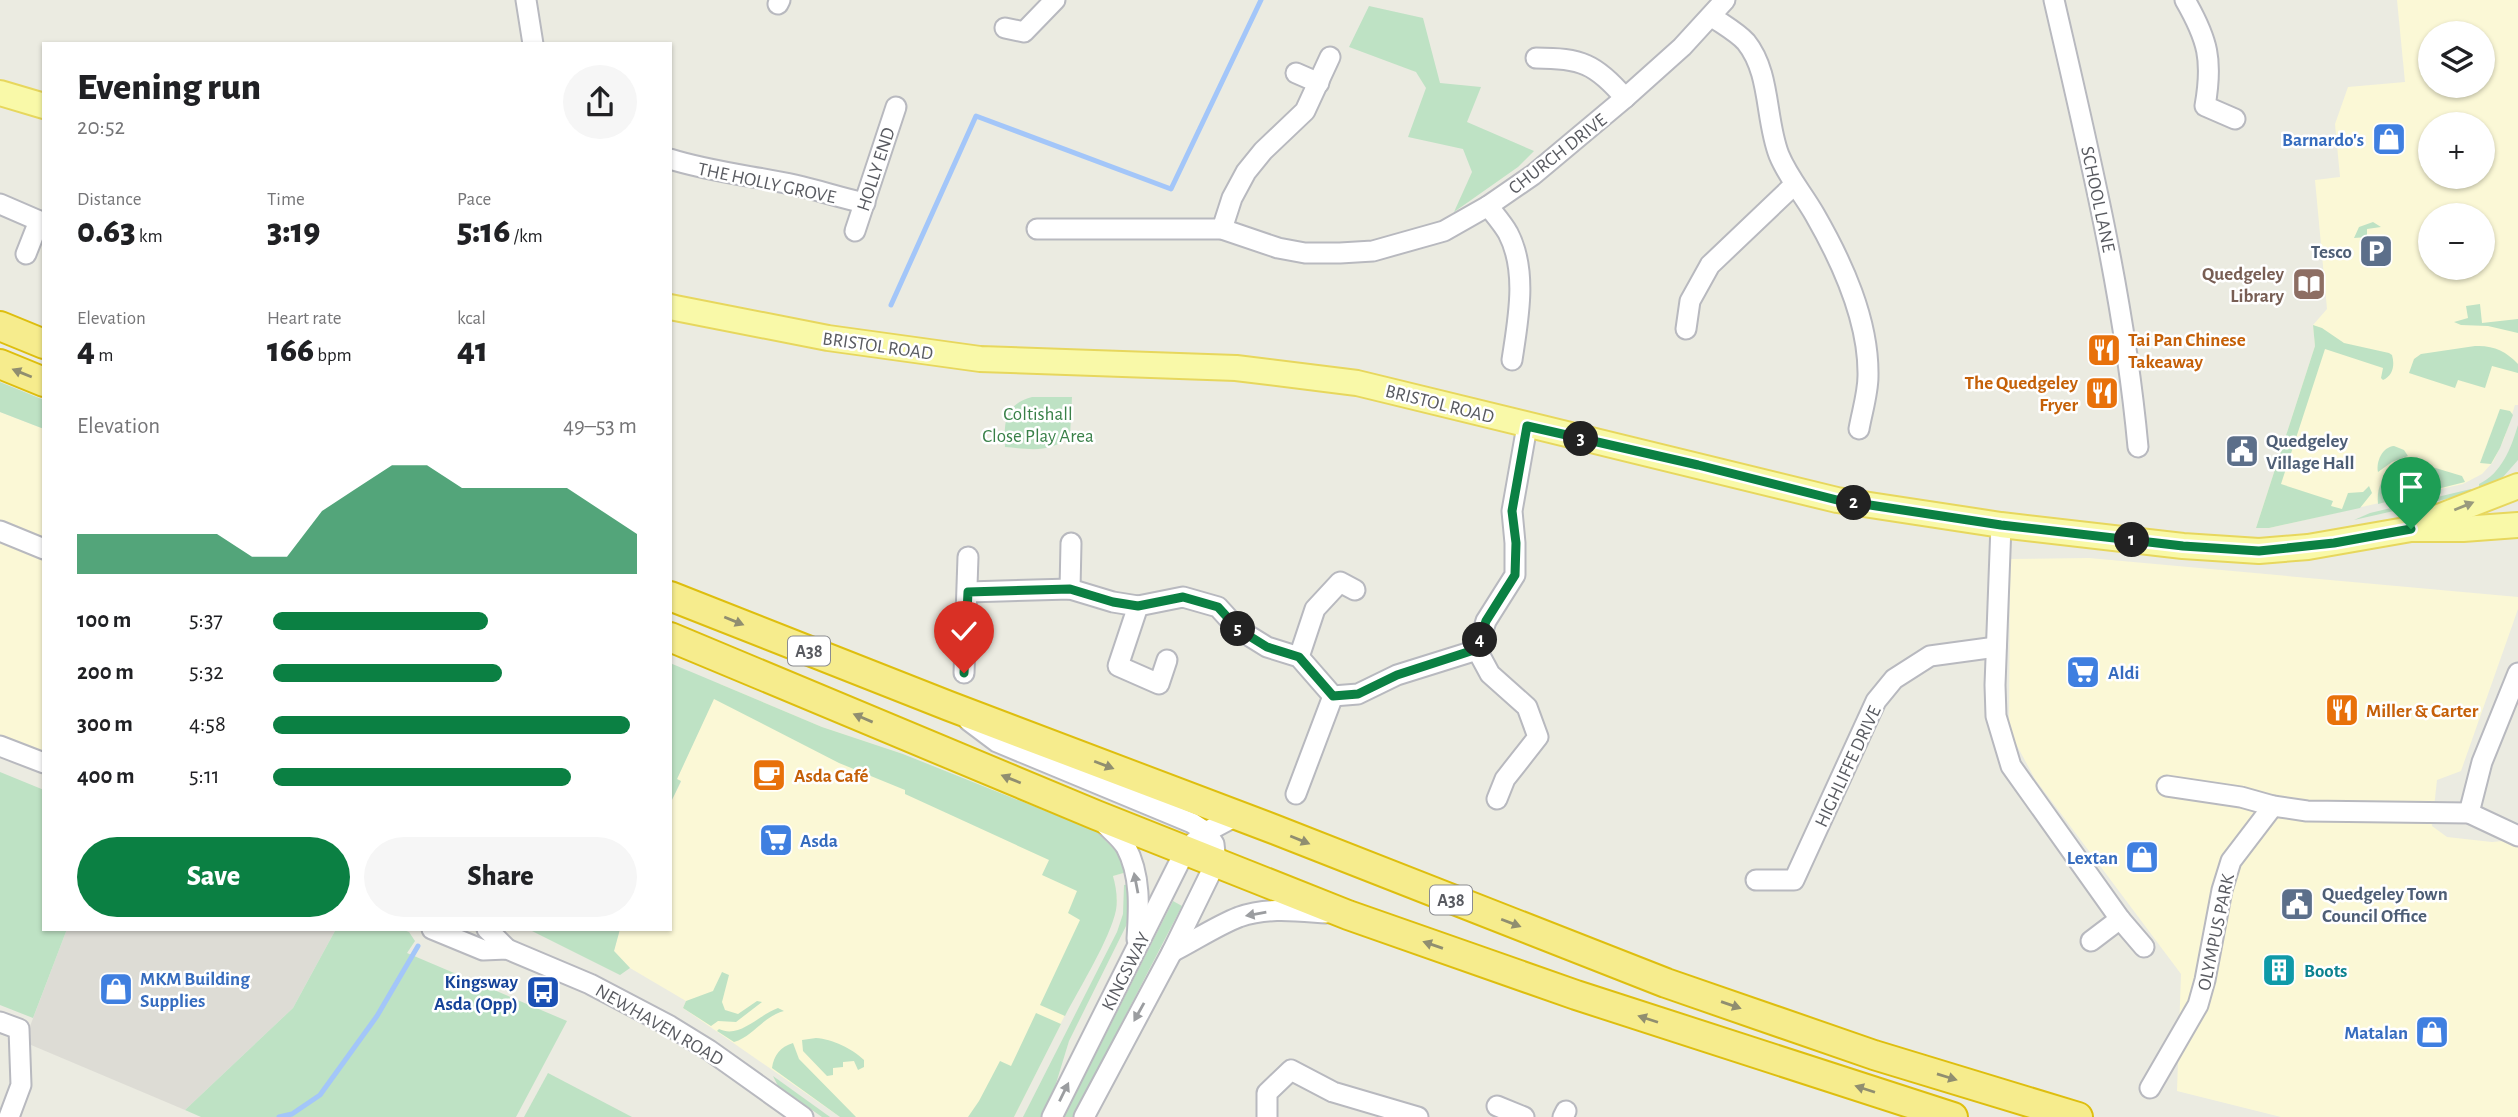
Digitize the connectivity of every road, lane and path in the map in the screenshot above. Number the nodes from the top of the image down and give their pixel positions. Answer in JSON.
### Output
{"nodes":[{"id":1,"x":526,"y":0,"type":"edge"},
{"id":2,"x":1055,"y":0,"type":"edge"},
{"id":3,"x":1725,"y":0,"type":"edge"},
{"id":4,"x":2054,"y":0,"type":"edge"},
{"id":5,"x":2184,"y":0,"type":"edge"},
{"id":6,"x":1712,"y":16,"type":"junction"},
{"id":7,"x":1005,"y":28,"type":"dead end"},
{"id":8,"x":533,"y":42,"type":"edge"},
{"id":9,"x":1330,"y":57,"type":"dead end"},
{"id":10,"x":1536,"y":58,"type":"dead end"},
{"id":11,"x":1296,"y":73,"type":"dead end"},
{"id":12,"x":1319,"y":83,"type":"junction"},
{"id":13,"x":0,"y":93,"type":"edge"},
{"id":14,"x":1625,"y":98,"type":"junction"},
{"id":15,"x":42,"y":105,"type":"edge"},
{"id":16,"x":896,"y":107,"type":"dead end"},
{"id":17,"x":2235,"y":119,"type":"dead end"},
{"id":18,"x":672,"y":160,"type":"edge"},
{"id":19,"x":1794,"y":185,"type":"junction"},
{"id":20,"x":865,"y":203,"type":"junction"},
{"id":21,"x":0,"y":204,"type":"edge"},
{"id":22,"x":1488,"y":206,"type":"junction"},
{"id":23,"x":42,"y":222,"type":"edge"},
{"id":24,"x":1037,"y":229,"type":"dead end"},
{"id":25,"x":1222,"y":229,"type":"junction"},
{"id":26,"x":855,"y":232,"type":"dead end"},
{"id":27,"x":26,"y":254,"type":"dead end"},
{"id":28,"x":672,"y":307,"type":"edge"},
{"id":29,"x":0,"y":326,"type":"edge"},
{"id":30,"x":1686,"y":329,"type":"dead end"},
{"id":31,"x":42,"y":343,"type":"edge"},
{"id":32,"x":1513,"y":360,"type":"dead end"},
{"id":33,"x":0,"y":364,"type":"edge"},
{"id":34,"x":42,"y":381,"type":"edge"},
{"id":35,"x":1527,"y":426,"type":"junction"},
{"id":36,"x":1859,"y":429,"type":"dead end"},
{"id":37,"x":2138,"y":447,"type":"dead end"},
{"id":38,"x":2518,"y":486,"type":"edge"},
{"id":39,"x":2001,"y":525,"type":"junction"},
{"id":40,"x":2518,"y":525,"type":"edge"},
{"id":41,"x":2411,"y":529,"type":"junction"},
{"id":42,"x":0,"y":531,"type":"edge"},
{"id":43,"x":1071,"y":543,"type":"dead end"},
{"id":44,"x":42,"y":548,"type":"edge"},
{"id":45,"x":968,"y":557,"type":"dead end"},
{"id":46,"x":1070,"y":589,"type":"junction"},
{"id":47,"x":1355,"y":590,"type":"dead end"},
{"id":48,"x":968,"y":592,"type":"junction"},
{"id":49,"x":672,"y":597,"type":"edge"},
{"id":50,"x":1138,"y":606,"type":"junction"},
{"id":51,"x":672,"y":638,"type":"edge"},
{"id":52,"x":1996,"y":648,"type":"junction"},
{"id":53,"x":1477,"y":649,"type":"junction"},
{"id":54,"x":1299,"y":657,"type":"junction"},
{"id":55,"x":1167,"y":660,"type":"dead end"},
{"id":56,"x":964,"y":673,"type":"dead end"},
{"id":57,"x":2518,"y":673,"type":"edge"},
{"id":58,"x":1333,"y":696,"type":"junction"},
{"id":59,"x":949,"y":706,"type":"junction"},
{"id":60,"x":0,"y":746,"type":"edge"},
{"id":61,"x":42,"y":762,"type":"edge"},
{"id":62,"x":2167,"y":786,"type":"dead end"},
{"id":63,"x":1296,"y":794,"type":"dead end"},
{"id":64,"x":1497,"y":799,"type":"dead end"},
{"id":65,"x":2273,"y":806,"type":"junction"},
{"id":66,"x":2469,"y":813,"type":"junction"},
{"id":67,"x":1096,"y":815,"type":"junction"},
{"id":68,"x":1236,"y":816,"type":"junction"},
{"id":69,"x":2518,"y":836,"type":"edge"},
{"id":70,"x":1196,"y":841,"type":"junction"},
{"id":71,"x":1216,"y":862,"type":"junction"},
{"id":72,"x":1756,"y":880,"type":"dead end"},
{"id":73,"x":1348,"y":915,"type":"junction"},
{"id":74,"x":2120,"y":919,"type":"junction"},
{"id":75,"x":437,"y":931,"type":"edge"},
{"id":76,"x":489,"y":931,"type":"edge"},
{"id":77,"x":2091,"y":941,"type":"dead end"},
{"id":78,"x":2144,"y":947,"type":"dead end"},
{"id":79,"x":508,"y":948,"type":"junction"},
{"id":80,"x":1137,"y":950,"type":"junction"},
{"id":81,"x":1172,"y":952,"type":"junction"},
{"id":82,"x":0,"y":1022,"type":"edge"},
{"id":83,"x":2150,"y":1087,"type":"dead end"},
{"id":84,"x":1497,"y":1106,"type":"dead end"},
{"id":85,"x":9,"y":1117,"type":"edge"},
{"id":86,"x":803,"y":1117,"type":"edge"},
{"id":87,"x":1052,"y":1117,"type":"edge"},
{"id":88,"x":1084,"y":1117,"type":"edge"},
{"id":89,"x":1267,"y":1117,"type":"edge"},
{"id":90,"x":1419,"y":1117,"type":"edge"},
{"id":91,"x":1524,"y":1117,"type":"edge"},
{"id":92,"x":1953,"y":1117,"type":"edge"},
{"id":93,"x":2078,"y":1117,"type":"edge"}],
"edges":[{"from":1,"to":8,"type":"street"},
{"from":2,"to":7,"type":"street"},
{"from":3,"to":6,"type":"street","name":"CHURCH DRIVE"},
{"from":4,"to":37,"type":"street","name":"SCHOOL LANE"},
{"from":5,"to":17,"type":"street"},
{"from":6,"to":14,"type":"street","name":"CHURCH DRIVE"},
{"from":6,"to":19,"type":"street"},
{"from":9,"to":12,"type":"street"},
{"from":10,"to":14,"type":"street","name":"CHURCH DRIVE"},
{"from":11,"to":12,"type":"street"},
{"from":12,"to":25,"type":"street"},
{"from":13,"to":15,"type":"main road"},
{"from":14,"to":22,"type":"street","name":"CHURCH DRIVE"},
{"from":16,"to":20,"type":"street","name":"HOLLY END"},
{"from":18,"to":20,"type":"street","name":"THE HOLLY GROVE"},
{"from":19,"to":30,"type":"street"},
{"from":19,"to":36,"type":"street"},
{"from":20,"to":26,"type":"street","name":"HOLLY END"},
{"from":21,"to":23,"type":"street"},
{"from":22,"to":25,"type":"street","name":"CHURCH DRIVE"},
{"from":22,"to":32,"type":"street","name":"CHURCH DRIVE"},
{"from":23,"to":27,"type":"street"},
{"from":24,"to":25,"type":"street","name":"CHURCH DRIVE"},
{"from":28,"to":35,"type":"main road","name":"BRISTOL ROAD"},
{"from":29,"to":31,"type":"highway"},
{"from":34,"to":33,"type":"highway","one_way":true},
{"from":35,"to":39,"type":"main road","name":"BRISTOL ROAD"},
{"from":35,"to":53,"type":"street"},
{"from":41,"to":38,"type":"main road","name":"BRISTOL ROAD","one_way":true},
{"from":39,"to":41,"type":"main road","name":"BRISTOL ROAD"},
{"from":39,"to":52,"type":"street"},
{"from":40,"to":41,"type":"main road","name":"BRISTOL ROAD"},
{"from":42,"to":44,"type":"street"},
{"from":43,"to":46,"type":"street"},
{"from":45,"to":48,"type":"street"},
{"from":46,"to":48,"type":"street"},
{"from":46,"to":50,"type":"street"},
{"from":47,"to":54,"type":"street"},
{"from":48,"to":56,"type":"street"},
{"from":49,"to":59,"type":"highway","number":"A38","one_way":true},
{"from":50,"to":54,"type":"street"},
{"from":50,"to":55,"type":"street"},
{"from":67,"to":51,"type":"highway","number":"A38","one_way":true},
{"from":52,"to":72,"type":"street","name":"HIGHLIFFE DRIVE"},
{"from":52,"to":74,"type":"street"},
{"from":53,"to":58,"type":"street"},
{"from":53,"to":64,"type":"street"},
{"from":54,"to":58,"type":"street"},
{"from":57,"to":66,"type":"street"},
{"from":58,"to":63,"type":"street"},
{"from":59,"to":68,"type":"highway","number":"A38","one_way":true},
{"from":59,"to":70,"type":"street"},
{"from":60,"to":61,"type":"street"},
{"from":62,"to":65,"type":"street"},
{"from":65,"to":66,"type":"street"},
{"from":65,"to":83,"type":"street","name":"OLYMPUS PARK"},
{"from":66,"to":69,"type":"street"},
{"from":67,"to":70,"type":"highway","number":"A38"},
{"from":80,"to":67,"type":"street","one_way":true},
{"from":68,"to":70,"type":"street"},
{"from":68,"to":93,"type":"highway","number":"A38","one_way":true},
{"from":70,"to":71,"type":"highway","number":"A38"},
{"from":70,"to":80,"type":"street","name":"KINGSWAY"},
{"from":71,"to":73,"type":"highway","number":"A38"},
{"from":71,"to":81,"type":"street","name":"KINGSWAY"},
{"from":73,"to":81,"type":"street","one_way":true},
{"from":92,"to":73,"type":"highway","number":"A38","one_way":true},
{"from":74,"to":77,"type":"street"},
{"from":74,"to":78,"type":"street"},
{"from":75,"to":79,"type":"street","name":"NEWHAVEN ROAD"},
{"from":76,"to":79,"type":"street","name":"NEWHAVEN ROAD"},
{"from":79,"to":86,"type":"street","name":"NEWHAVEN ROAD"},
{"from":87,"to":80,"type":"street","name":"KINGSWAY","one_way":true},
{"from":81,"to":88,"type":"street","name":"KINGSWAY","one_way":true},
{"from":82,"to":85,"type":"street"},
{"from":84,"to":91,"type":"street"},
{"from":89,"to":90,"type":"street"}]}
